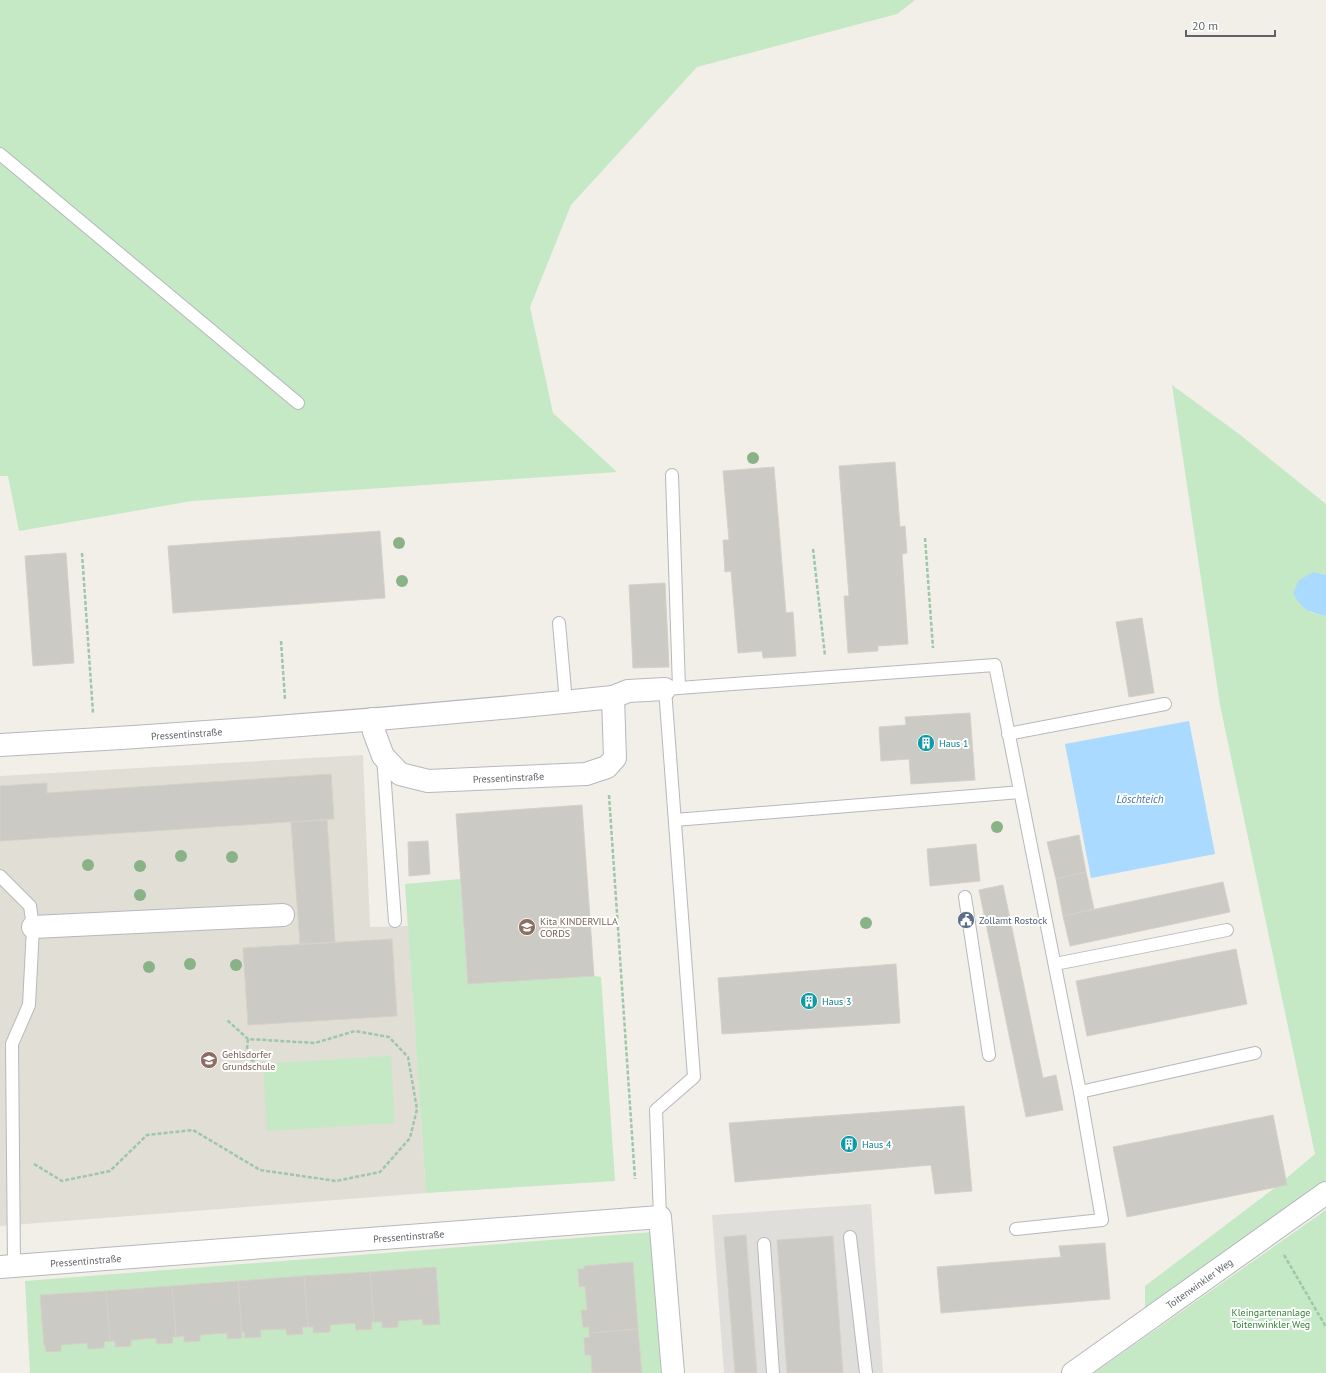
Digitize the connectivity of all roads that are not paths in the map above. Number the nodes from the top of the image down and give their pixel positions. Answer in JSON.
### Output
{"nodes":[{"id":1,"x":0,"y":154,"type":"edge"},
{"id":2,"x":298,"y":403,"type":"dead end"},
{"id":3,"x":672,"y":476,"type":"dead end"},
{"id":4,"x":559,"y":623,"type":"dead end"},
{"id":5,"x":672,"y":688,"type":"junction"},
{"id":6,"x":613,"y":697,"type":"junction"},
{"id":7,"x":566,"y":702,"type":"junction"},
{"id":8,"x":1165,"y":704,"type":"dead end"},
{"id":9,"x":372,"y":719,"type":"junction"},
{"id":10,"x":1008,"y":734,"type":"junction"},
{"id":11,"x":0,"y":745,"type":"edge"},
{"id":12,"x":383,"y":756,"type":"junction"},
{"id":13,"x":1020,"y":792,"type":"junction"},
{"id":14,"x":675,"y":820,"type":"junction"},
{"id":15,"x":0,"y":876,"type":"edge"},
{"id":16,"x":965,"y":897,"type":"dead end"},
{"id":17,"x":283,"y":916,"type":"dead end"},
{"id":18,"x":395,"y":921,"type":"dead end"},
{"id":19,"x":33,"y":927,"type":"junction"},
{"id":20,"x":1227,"y":930,"type":"dead end"},
{"id":21,"x":1055,"y":964,"type":"junction"},
{"id":22,"x":1256,"y":1053,"type":"dead end"},
{"id":23,"x":989,"y":1055,"type":"dead end"},
{"id":24,"x":1080,"y":1092,"type":"junction"},
{"id":25,"x":1326,"y":1193,"type":"edge"},
{"id":26,"x":660,"y":1217,"type":"junction"},
{"id":27,"x":1016,"y":1229,"type":"dead end"},
{"id":28,"x":850,"y":1237,"type":"dead end"},
{"id":29,"x":764,"y":1244,"type":"dead end"},
{"id":30,"x":7,"y":1267,"type":"edge"},
{"id":31,"x":672,"y":1373,"type":"edge"},
{"id":32,"x":773,"y":1373,"type":"edge"},
{"id":33,"x":866,"y":1373,"type":"edge"},
{"id":34,"x":1073,"y":1373,"type":"edge"}],
"edges":[{"from":1,"to":2,"type":"lane"},
{"from":3,"to":5,"type":"lane"},
{"from":4,"to":7,"type":"lane"},
{"from":5,"to":6,"type":"street","name":"Pressentinstraße"},
{"from":5,"to":10,"type":"lane"},
{"from":5,"to":14,"type":"lane"},
{"from":6,"to":7,"type":"street","name":"Pressentinstraße"},
{"from":6,"to":12,"type":"street","name":"Pressentinstraße"},
{"from":7,"to":9,"type":"street","name":"Pressentinstraße"},
{"from":8,"to":10,"type":"lane"},
{"from":9,"to":11,"type":"street","name":"Pressentinstraße"},
{"from":9,"to":12,"type":"street","name":"Pressentinstraße"},
{"from":10,"to":13,"type":"lane"},
{"from":12,"to":18,"type":"lane"},
{"from":13,"to":14,"type":"lane"},
{"from":13,"to":21,"type":"lane"},
{"from":14,"to":26,"type":"lane"},
{"from":15,"to":19,"type":"lane"},
{"from":16,"to":23,"type":"lane"},
{"from":17,"to":19,"type":"street"},
{"from":19,"to":30,"type":"lane"},
{"from":20,"to":21,"type":"lane"},
{"from":21,"to":24,"type":"lane"},
{"from":22,"to":24,"type":"lane"},
{"from":24,"to":27,"type":"lane"},
{"from":25,"to":34,"type":"street","name":"Toitenwinkler Weg"},
{"from":26,"to":30,"type":"street","name":"Pressentinstraße"},
{"from":26,"to":31,"type":"street"},
{"from":28,"to":33,"type":"lane"},
{"from":29,"to":32,"type":"lane"}]}
